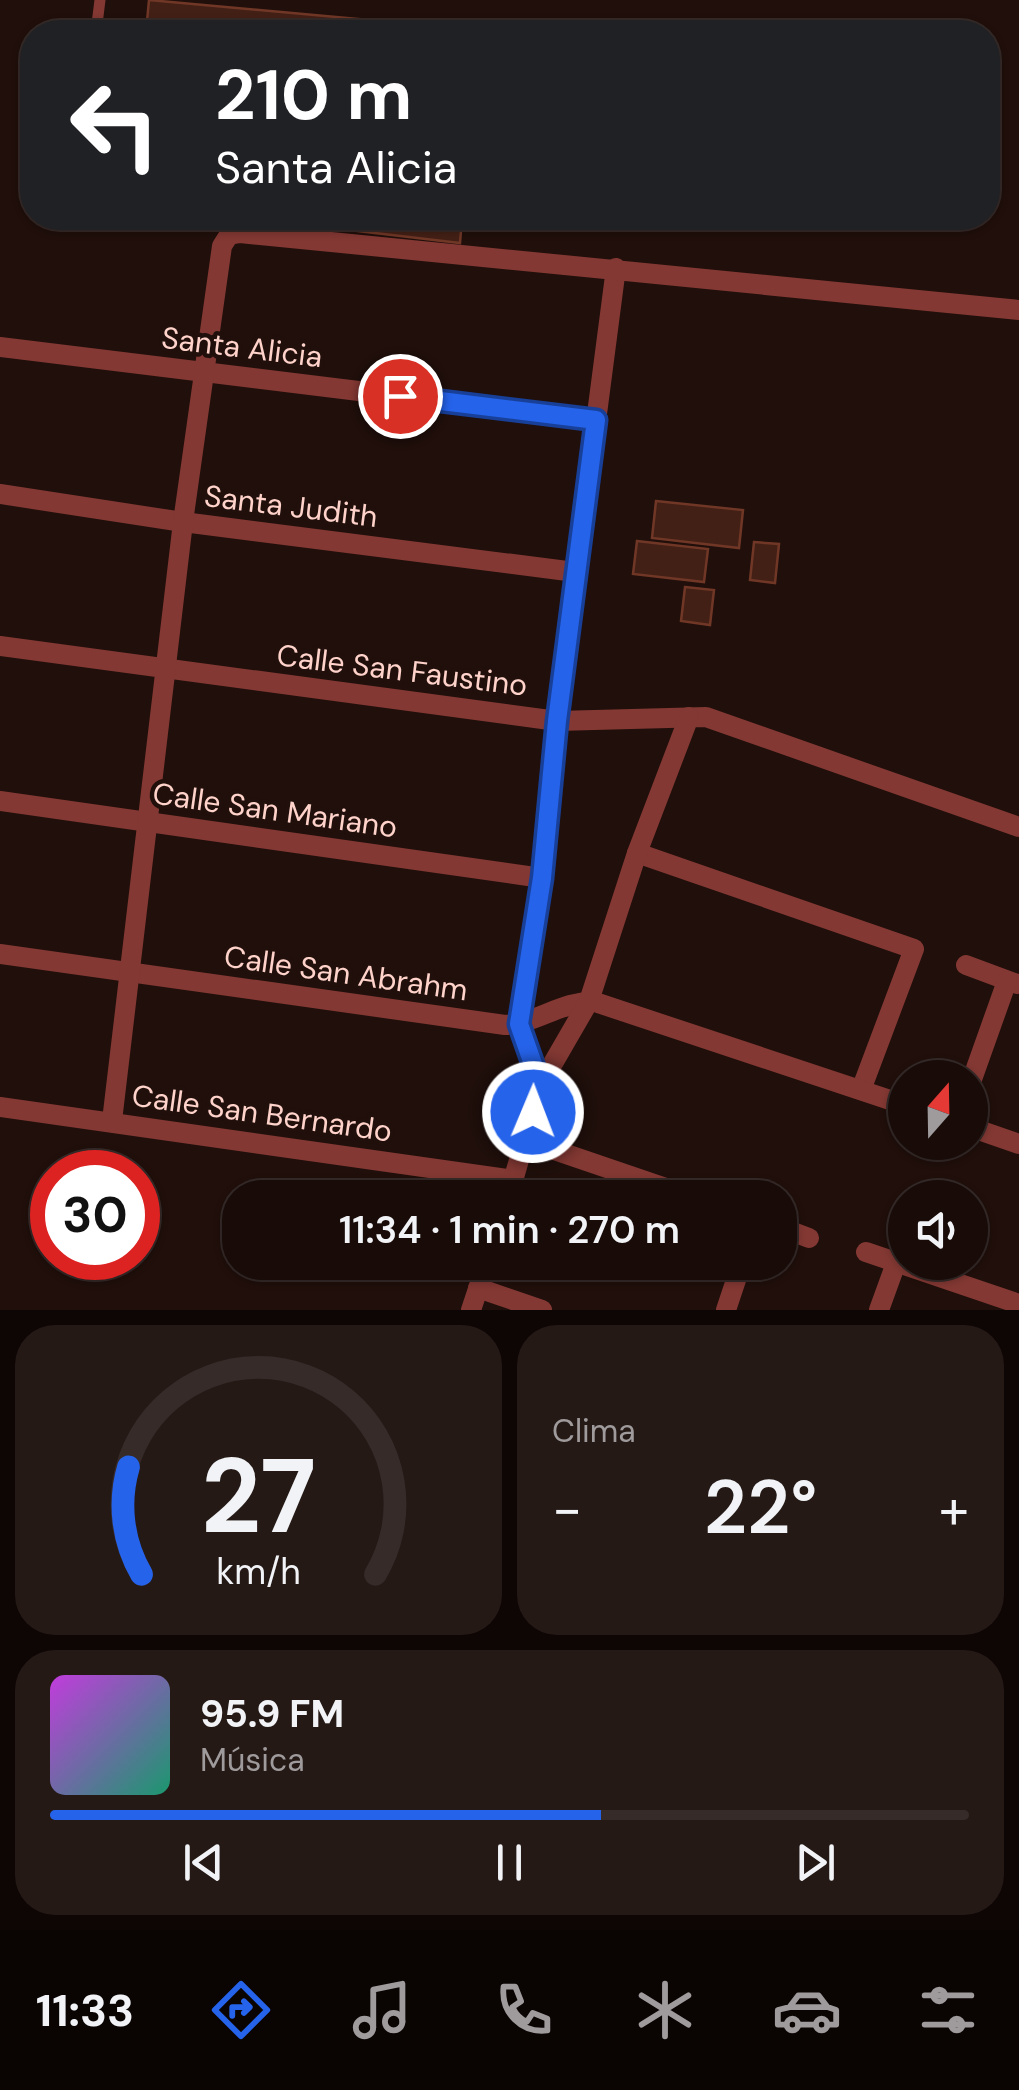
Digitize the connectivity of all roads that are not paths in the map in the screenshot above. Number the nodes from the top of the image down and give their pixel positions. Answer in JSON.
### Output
{"nodes":[{"id":1,"x":616,"y":268,"type":"junction"},
{"id":2,"x":1019,"y":310,"type":"edge"},
{"id":3,"x":0,"y":347,"type":"edge"},
{"id":4,"x":204,"y":372,"type":"junction"},
{"id":5,"x":596,"y":420,"type":"junction"},
{"id":6,"x":0,"y":494,"type":"edge"},
{"id":7,"x":183,"y":522,"type":"junction"},
{"id":8,"x":576,"y":572,"type":"junction"},
{"id":9,"x":0,"y":646,"type":"edge"},
{"id":10,"x":166,"y":670,"type":"junction"},
{"id":11,"x":690,"y":717,"type":"junction"},
{"id":12,"x":557,"y":721,"type":"junction"},
{"id":13,"x":0,"y":801,"type":"edge"},
{"id":14,"x":147,"y":823,"type":"junction"},
{"id":15,"x":1019,"y":827,"type":"edge"},
{"id":16,"x":637,"y":853,"type":"junction"},
{"id":17,"x":542,"y":878,"type":"junction"},
{"id":18,"x":0,"y":954,"type":"edge"},
{"id":19,"x":966,"y":965,"type":"dead end"},
{"id":20,"x":130,"y":972,"type":"junction"},
{"id":21,"x":1013,"y":983,"type":"edge"},
{"id":22,"x":589,"y":1001,"type":"junction"},
{"id":23,"x":519,"y":1024,"type":"junction"},
{"id":24,"x":980,"y":1060,"type":"edge"},
{"id":25,"x":540,"y":1084,"type":"junction"},
{"id":26,"x":862,"y":1090,"type":"junction"},
{"id":27,"x":888,"y":1099,"type":"edge"},
{"id":28,"x":0,"y":1106,"type":"edge"},
{"id":29,"x":112,"y":1122,"type":"junction"},
{"id":30,"x":988,"y":1133,"type":"edge"},
{"id":31,"x":525,"y":1140,"type":"junction"},
{"id":32,"x":1019,"y":1144,"type":"edge"},
{"id":33,"x":457,"y":1180,"type":"edge"},
{"id":34,"x":514,"y":1180,"type":"edge"},
{"id":35,"x":642,"y":1180,"type":"edge"},
{"id":36,"x":797,"y":1233,"type":"edge"},
{"id":37,"x":809,"y":1238,"type":"dead end"},
{"id":38,"x":866,"y":1252,"type":"dead end"},
{"id":39,"x":888,"y":1260,"type":"edge"},
{"id":40,"x":481,"y":1280,"type":"edge"},
{"id":41,"x":736,"y":1280,"type":"edge"},
{"id":42,"x":890,"y":1280,"type":"edge"},
{"id":43,"x":947,"y":1280,"type":"edge"},
{"id":44,"x":478,"y":1288,"type":"junction"},
{"id":45,"x":1019,"y":1304,"type":"edge"},
{"id":46,"x":471,"y":1310,"type":"edge"},
{"id":47,"x":542,"y":1310,"type":"edge"},
{"id":48,"x":726,"y":1310,"type":"edge"},
{"id":49,"x":880,"y":1310,"type":"edge"}],
"edges":[{"from":1,"to":2,"type":"street"},
{"from":1,"to":4,"type":"street"},
{"from":1,"to":5,"type":"street"},
{"from":3,"to":4,"type":"street","name":"Santa Alicia"},
{"from":4,"to":5,"type":"street","name":"Santa Alicia"},
{"from":4,"to":7,"type":"street"},
{"from":5,"to":8,"type":"street"},
{"from":6,"to":7,"type":"street","name":"Santa Judith"},
{"from":7,"to":8,"type":"street","name":"Santa Judith"},
{"from":7,"to":10,"type":"street"},
{"from":8,"to":12,"type":"street"},
{"from":9,"to":10,"type":"street","name":"Calle San Faustino"},
{"from":10,"to":12,"type":"street","name":"Calle San Faustino"},
{"from":10,"to":14,"type":"street"},
{"from":11,"to":12,"type":"street","name":"Calle San Faustino"},
{"from":11,"to":15,"type":"street","name":"Calle San Faustino"},
{"from":11,"to":16,"type":"street"},
{"from":12,"to":17,"type":"street"},
{"from":13,"to":14,"type":"street","name":"Calle San Mariano"},
{"from":14,"to":17,"type":"street","name":"Calle San Mariano"},
{"from":14,"to":20,"type":"street"},
{"from":16,"to":22,"type":"street"},
{"from":16,"to":26,"type":"street"},
{"from":17,"to":23,"type":"street"},
{"from":18,"to":20,"type":"street","name":"Calle San Abrahm"},
{"from":19,"to":21,"type":"street"},
{"from":20,"to":23,"type":"street","name":"Calle San Abrahm"},
{"from":20,"to":29,"type":"street"},
{"from":21,"to":24,"type":"street"},
{"from":22,"to":23,"type":"street","name":"Calle San Abrahm"},
{"from":22,"to":25,"type":"street"},
{"from":22,"to":26,"type":"street"},
{"from":23,"to":25,"type":"street"},
{"from":25,"to":31,"type":"street"},
{"from":26,"to":27,"type":"street"},
{"from":28,"to":29,"type":"street","name":"Calle San Bernardo"},
{"from":29,"to":33,"type":"street","name":"Calle San Bernardo"},
{"from":30,"to":32,"type":"street"},
{"from":31,"to":34,"type":"street"},
{"from":31,"to":35,"type":"street"},
{"from":36,"to":37,"type":"street"},
{"from":38,"to":39,"type":"street"},
{"from":40,"to":44,"type":"street"},
{"from":41,"to":48,"type":"street"},
{"from":42,"to":49,"type":"street"},
{"from":43,"to":45,"type":"street"},
{"from":44,"to":46,"type":"street"},
{"from":44,"to":47,"type":"street"}]}
